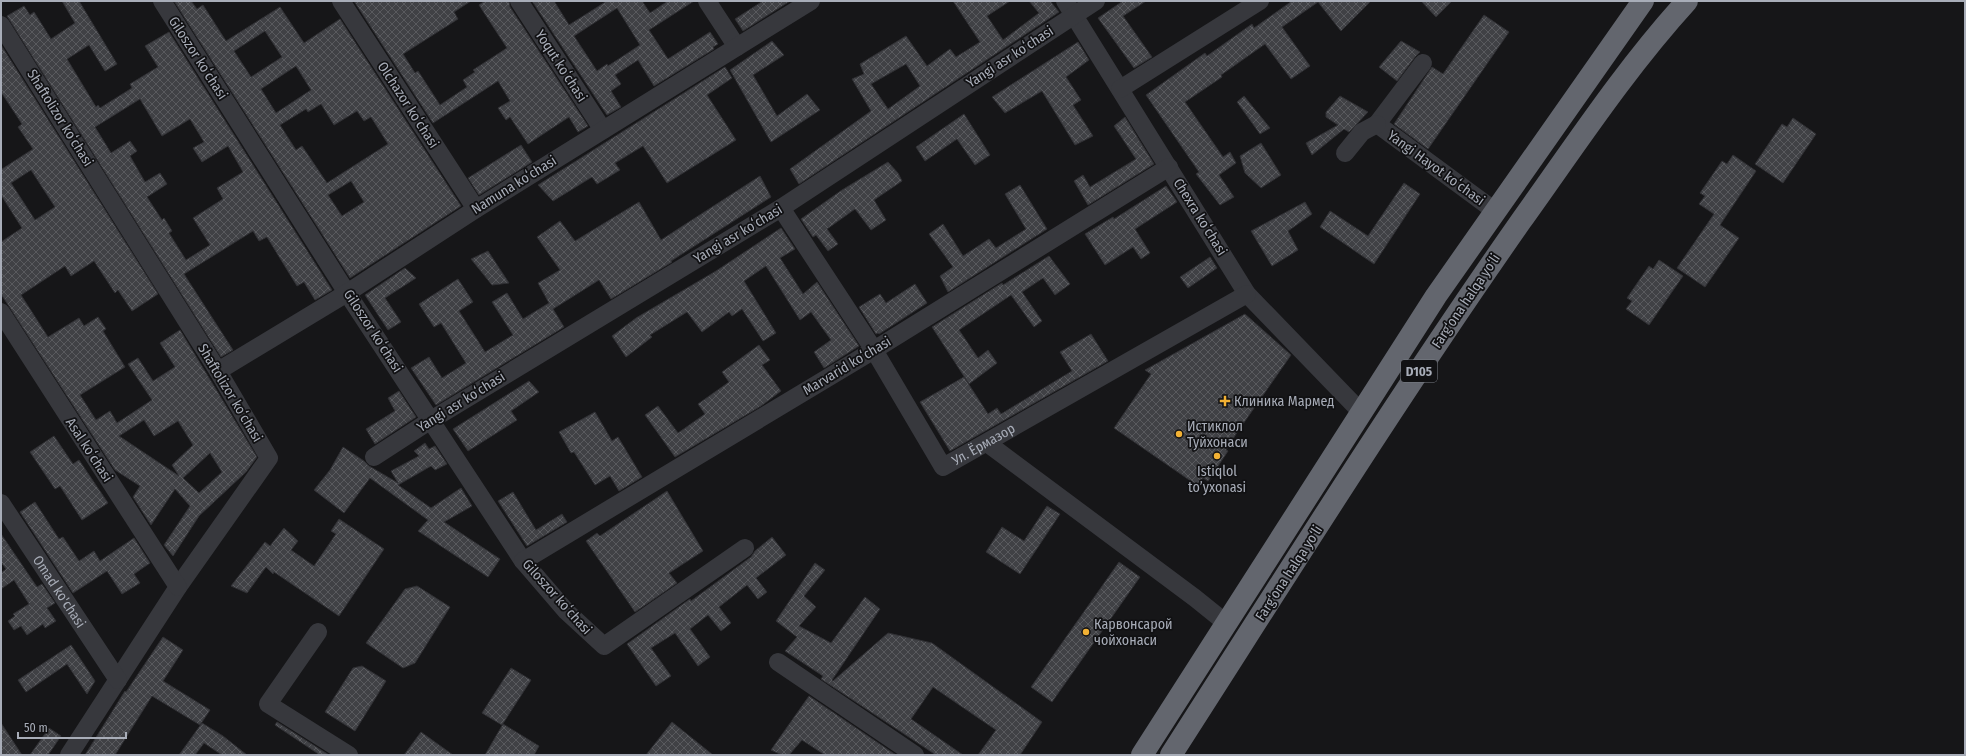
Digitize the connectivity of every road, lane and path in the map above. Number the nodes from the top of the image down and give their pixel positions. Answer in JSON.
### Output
{"nodes":[{"id":1,"x":162,"y":1,"type":"edge"},
{"id":2,"x":341,"y":1,"type":"edge"},
{"id":3,"x":519,"y":1,"type":"edge"},
{"id":4,"x":707,"y":1,"type":"edge"},
{"id":5,"x":811,"y":1,"type":"edge"},
{"id":6,"x":1096,"y":1,"type":"edge"},
{"id":7,"x":1260,"y":1,"type":"edge"},
{"id":8,"x":1643,"y":1,"type":"edge"},
{"id":9,"x":1687,"y":1,"type":"edge"},
{"id":10,"x":1070,"y":8,"type":"edge"},
{"id":11,"x":1,"y":25,"type":"edge"},
{"id":12,"x":737,"y":47,"type":"junction"},
{"id":13,"x":1423,"y":64,"type":"dead end"},
{"id":14,"x":1120,"y":89,"type":"junction"},
{"id":15,"x":1377,"y":124,"type":"junction"},
{"id":16,"x":603,"y":130,"type":"junction"},
{"id":17,"x":1345,"y":153,"type":"dead end"},
{"id":18,"x":1169,"y":167,"type":"junction"},
{"id":19,"x":781,"y":208,"type":"junction"},
{"id":20,"x":476,"y":209,"type":"junction"},
{"id":21,"x":1495,"y":212,"type":"junction"},
{"id":22,"x":347,"y":293,"type":"junction"},
{"id":23,"x":1247,"y":294,"type":"junction"},
{"id":24,"x":1,"y":312,"type":"edge"},
{"id":25,"x":874,"y":350,"type":"junction"},
{"id":26,"x":218,"y":371,"type":"junction"},
{"id":27,"x":1361,"y":412,"type":"junction"},
{"id":28,"x":431,"y":420,"type":"junction"},
{"id":29,"x":987,"y":443,"type":"junction"},
{"id":30,"x":374,"y":457,"type":"dead end"},
{"id":31,"x":1,"y":503,"type":"edge"},
{"id":32,"x":745,"y":548,"type":"dead end"},
{"id":33,"x":523,"y":561,"type":"junction"},
{"id":34,"x":178,"y":587,"type":"junction"},
{"id":35,"x":1226,"y":623,"type":"junction"},
{"id":36,"x":318,"y":632,"type":"dead end"},
{"id":37,"x":778,"y":662,"type":"dead end"},
{"id":38,"x":118,"y":680,"type":"junction"},
{"id":39,"x":69,"y":755,"type":"edge"},
{"id":40,"x":349,"y":755,"type":"edge"},
{"id":41,"x":915,"y":755,"type":"edge"},
{"id":42,"x":1142,"y":755,"type":"edge"},
{"id":43,"x":1171,"y":755,"type":"edge"}],
"edges":[{"from":1,"to":22,"type":"street","name":"Giloszor koʻchasi"},
{"from":2,"to":20,"type":"street","name":"Olchazor koʻchasi"},
{"from":3,"to":16,"type":"street","name":"Yoqut koʻchasi"},
{"from":4,"to":12,"type":"street"},
{"from":5,"to":12,"type":"street","name":"Namuna koʻchasi"},
{"from":6,"to":10,"type":"street","name":"Yangi asr koʻchasi"},
{"from":7,"to":14,"type":"street"},
{"from":8,"to":21,"type":"highway","name":"Farg‘ona halqa yo‘li","number":"D105"},
{"from":9,"to":43,"type":"highway","name":"Farg‘ona halqa yo‘li","number":"D105"},
{"from":10,"to":14,"type":"street","name":"Chexra koʻchasi"},
{"from":10,"to":19,"type":"street","name":"Yangi asr koʻchasi"},
{"from":11,"to":26,"type":"street","name":"Shaftolizor koʻchasi"},
{"from":12,"to":16,"type":"street","name":"Namuna koʻchasi"},
{"from":13,"to":15,"type":"street","name":"Yangi Hayot koʻchasi"},
{"from":14,"to":18,"type":"street","name":"Chexra koʻchasi"},
{"from":15,"to":17,"type":"street","name":"Yangi Hayot koʻchasi"},
{"from":15,"to":21,"type":"street","name":"Yangi Hayot koʻchasi"},
{"from":16,"to":20,"type":"street","name":"Namuna koʻchasi"},
{"from":18,"to":23,"type":"street","name":"Chexra koʻchasi"},
{"from":18,"to":25,"type":"street","name":"Marvarid koʻchasi"},
{"from":19,"to":25,"type":"street","name":"Ул. Ёрмазор"},
{"from":19,"to":28,"type":"street","name":"Yangi asr koʻchasi"},
{"from":20,"to":22,"type":"street","name":"Namuna koʻchasi"},
{"from":21,"to":27,"type":"highway","name":"Farg‘ona halqa yo‘li","number":"D105"},
{"from":22,"to":26,"type":"street","name":"Namuna koʻchasi"},
{"from":22,"to":28,"type":"street","name":"Giloszor koʻchasi"},
{"from":23,"to":27,"type":"street","name":"Chexra koʻchasi"},
{"from":23,"to":29,"type":"street","name":"Ул. Ёрмазор"},
{"from":24,"to":34,"type":"street","name":"Asal koʻchasi"},
{"from":25,"to":29,"type":"street","name":"Ул. Ёрмазор"},
{"from":25,"to":33,"type":"street","name":"Marvarid koʻchasi"},
{"from":26,"to":34,"type":"street","name":"Shaftolizor koʻchasi"},
{"from":27,"to":35,"type":"highway","name":"Farg‘ona halqa yo‘li","number":"D105"},
{"from":28,"to":30,"type":"street","name":"Yangi asr koʻchasi"},
{"from":28,"to":33,"type":"street","name":"Giloszor koʻchasi"},
{"from":29,"to":35,"type":"street"},
{"from":31,"to":38,"type":"street","name":"Omad ko'chasi"},
{"from":32,"to":33,"type":"street","name":"Giloszor koʻchasi"},
{"from":34,"to":38,"type":"street","name":"Shaftolizor koʻchasi"},
{"from":35,"to":42,"type":"highway","name":"Farg‘ona halqa yo‘li","number":"D105"},
{"from":36,"to":40,"type":"street"},
{"from":37,"to":41,"type":"street"},
{"from":38,"to":39,"type":"street","name":"Shaftolizor koʻchasi"}]}
